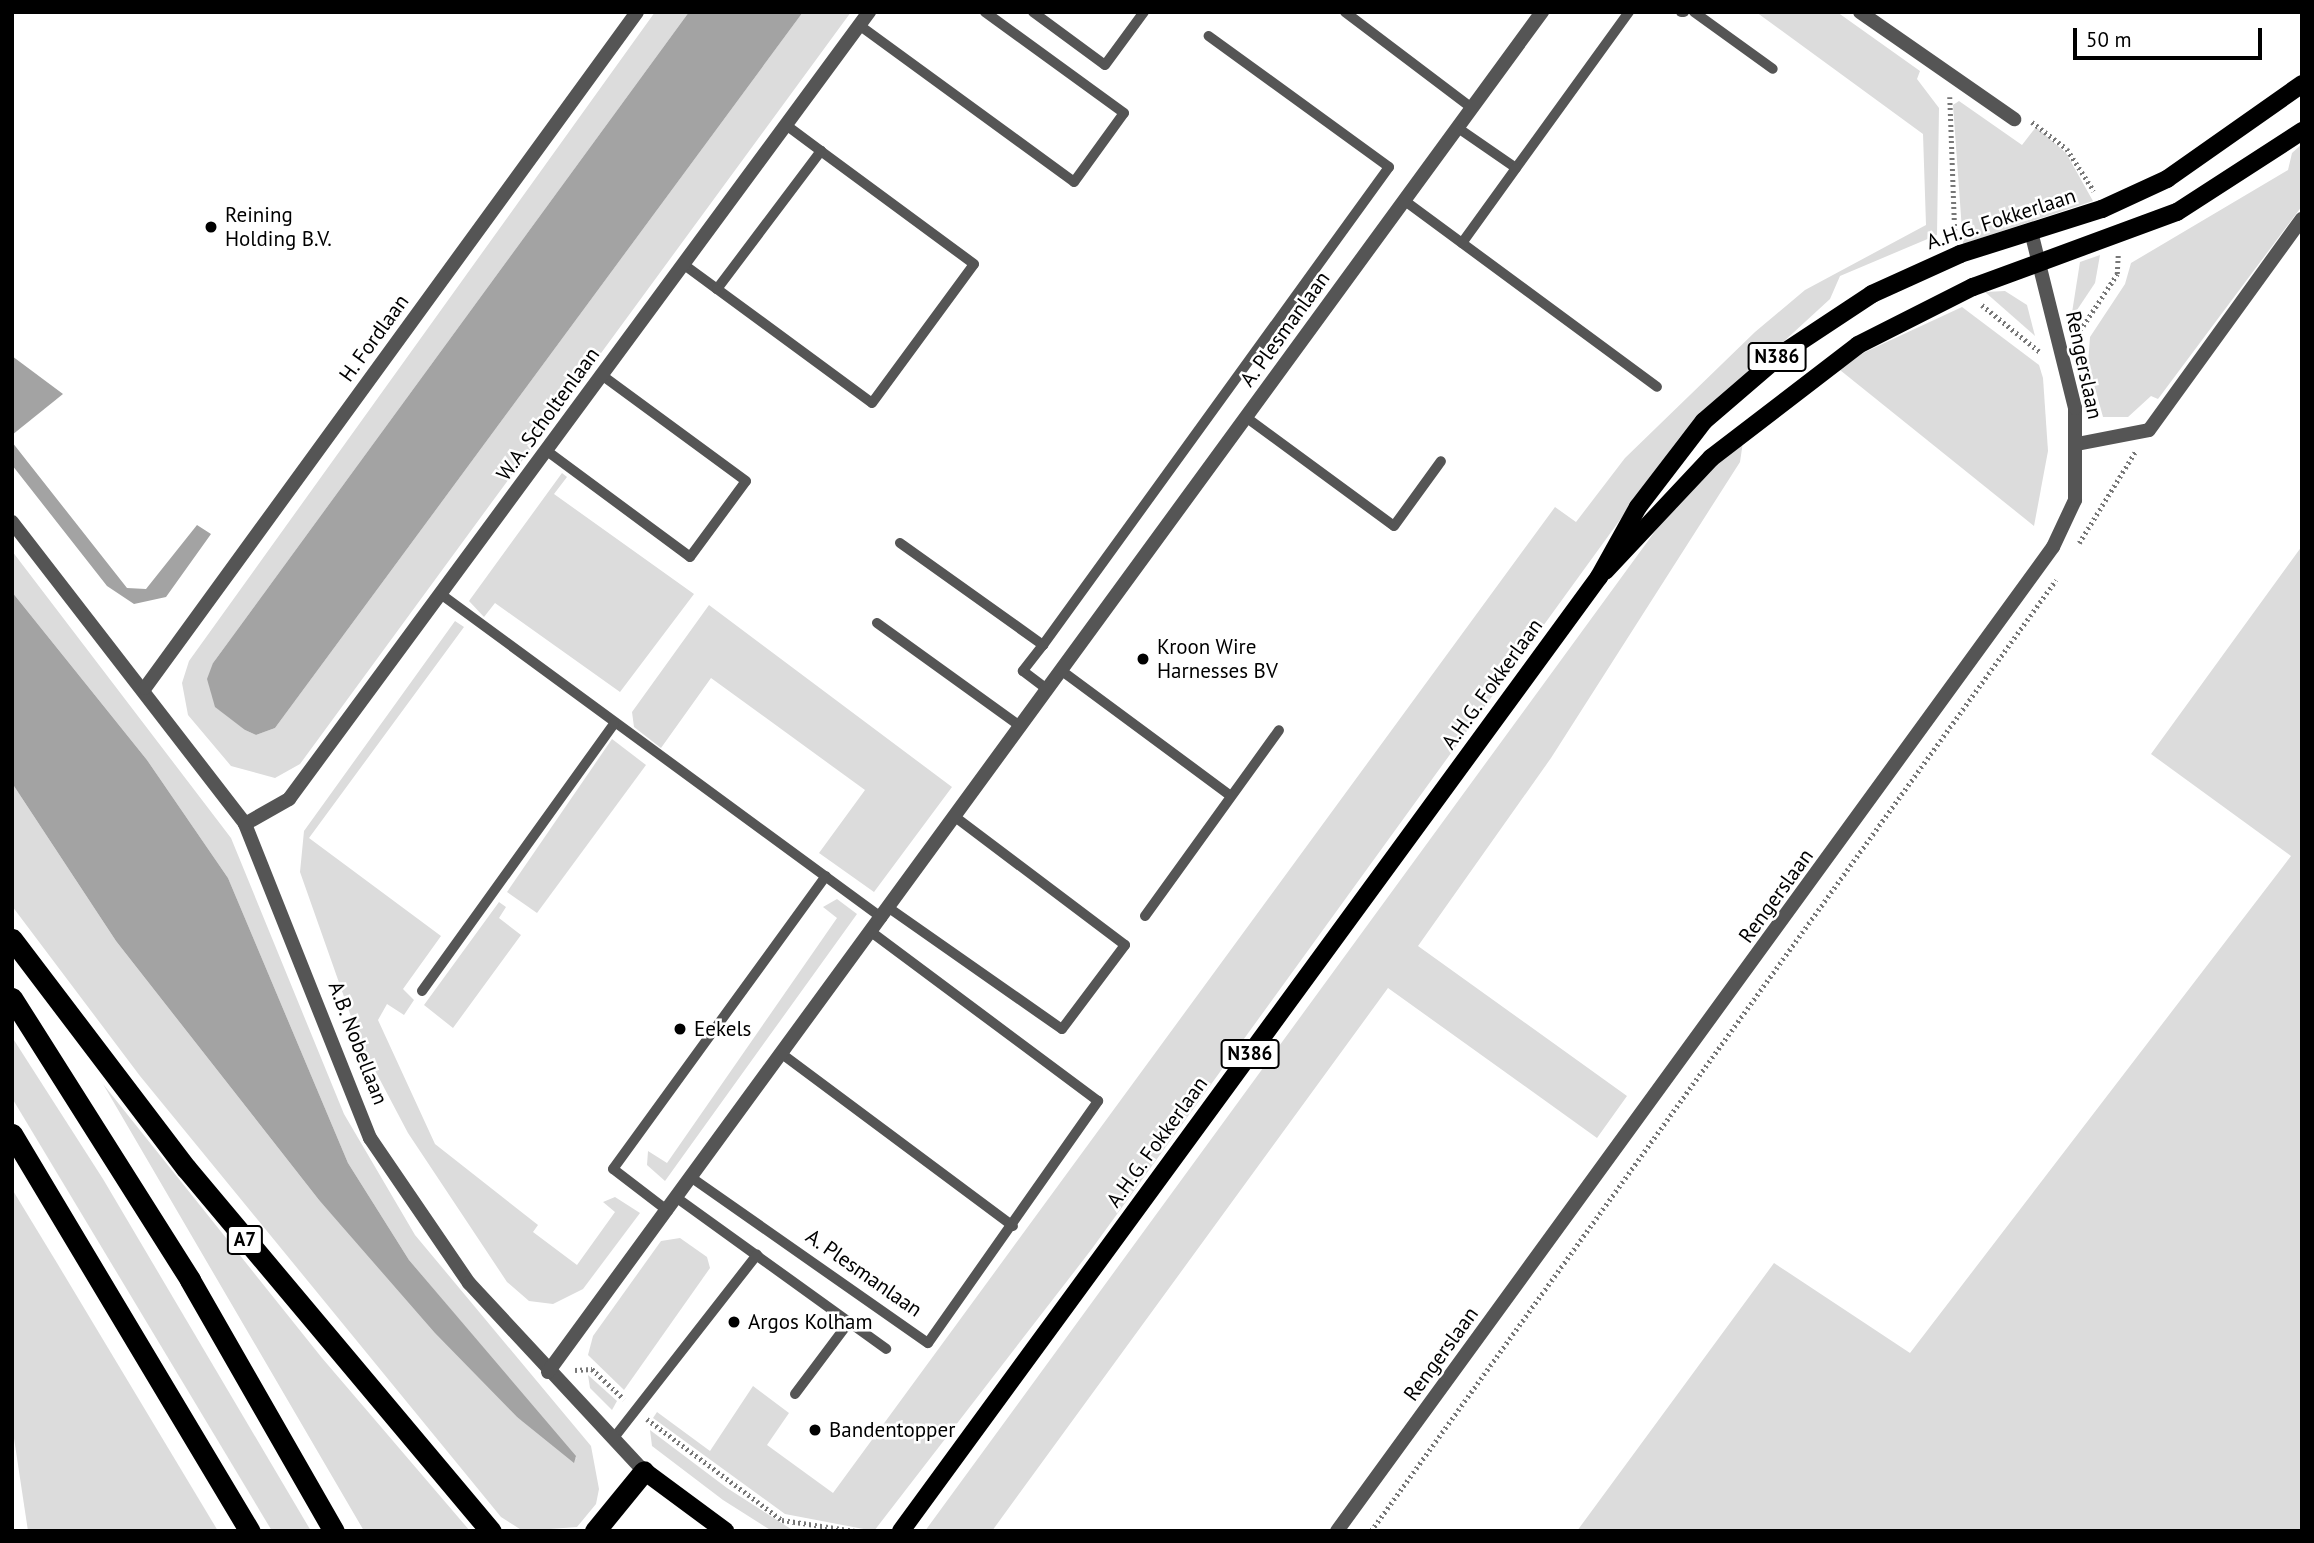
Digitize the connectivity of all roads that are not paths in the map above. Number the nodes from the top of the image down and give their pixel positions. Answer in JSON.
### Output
{"nodes":[{"id":1,"x":637,"y":12,"type":"edge"},
{"id":2,"x":869,"y":12,"type":"edge"},
{"id":3,"x":985,"y":12,"type":"edge"},
{"id":4,"x":1033,"y":12,"type":"edge"},
{"id":5,"x":1144,"y":12,"type":"edge"},
{"id":6,"x":1345,"y":12,"type":"edge"},
{"id":7,"x":1542,"y":12,"type":"edge"},
{"id":8,"x":1629,"y":12,"type":"edge"},
{"id":9,"x":1694,"y":12,"type":"edge"},
{"id":10,"x":1860,"y":12,"type":"edge"},
{"id":11,"x":859,"y":25,"type":"junction"},
{"id":12,"x":1209,"y":36,"type":"dead end"},
{"id":13,"x":1773,"y":69,"type":"dead end"},
{"id":14,"x":2302,"y":84,"type":"edge"},
{"id":15,"x":1472,"y":108,"type":"junction"},
{"id":16,"x":2014,"y":119,"type":"dead end"},
{"id":17,"x":786,"y":125,"type":"junction"},
{"id":18,"x":1458,"y":128,"type":"junction"},
{"id":19,"x":2302,"y":131,"type":"edge"},
{"id":20,"x":821,"y":151,"type":"junction"},
{"id":21,"x":1516,"y":168,"type":"junction"},
{"id":22,"x":1405,"y":201,"type":"junction"},
{"id":23,"x":2302,"y":219,"type":"edge"},
{"id":24,"x":2031,"y":232,"type":"junction"},
{"id":25,"x":1462,"y":243,"type":"junction"},
{"id":26,"x":684,"y":264,"type":"junction"},
{"id":27,"x":2039,"y":266,"type":"junction"},
{"id":28,"x":717,"y":289,"type":"junction"},
{"id":29,"x":603,"y":376,"type":"junction"},
{"id":30,"x":1657,"y":387,"type":"dead end"},
{"id":31,"x":1247,"y":418,"type":"junction"},
{"id":32,"x":2077,"y":444,"type":"junction"},
{"id":33,"x":547,"y":451,"type":"junction"},
{"id":34,"x":1441,"y":461,"type":"dead end"},
{"id":35,"x":12,"y":522,"type":"edge"},
{"id":36,"x":900,"y":543,"type":"dead end"},
{"id":37,"x":1599,"y":577,"type":"junction"},
{"id":38,"x":442,"y":595,"type":"junction"},
{"id":39,"x":877,"y":623,"type":"dead end"},
{"id":40,"x":1043,"y":645,"type":"junction"},
{"id":41,"x":1062,"y":671,"type":"junction"},
{"id":42,"x":145,"y":688,"type":"junction"},
{"id":43,"x":1048,"y":690,"type":"junction"},
{"id":44,"x":614,"y":724,"type":"junction"},
{"id":45,"x":1021,"y":727,"type":"junction"},
{"id":46,"x":1279,"y":730,"type":"dead end"},
{"id":47,"x":1231,"y":796,"type":"junction"},
{"id":48,"x":956,"y":817,"type":"junction"},
{"id":49,"x":246,"y":824,"type":"junction"},
{"id":50,"x":826,"y":876,"type":"junction"},
{"id":51,"x":886,"y":913,"type":"junction"},
{"id":52,"x":1145,"y":916,"type":"dead end"},
{"id":53,"x":871,"y":932,"type":"junction"},
{"id":54,"x":12,"y":939,"type":"edge"},
{"id":55,"x":422,"y":991,"type":"dead end"},
{"id":56,"x":12,"y":998,"type":"edge"},
{"id":57,"x":782,"y":1055,"type":"junction"},
{"id":58,"x":12,"y":1134,"type":"edge"},
{"id":59,"x":692,"y":1178,"type":"junction"},
{"id":60,"x":677,"y":1198,"type":"junction"},
{"id":61,"x":668,"y":1211,"type":"junction"},
{"id":62,"x":1013,"y":1226,"type":"junction"},
{"id":63,"x":757,"y":1255,"type":"junction"},
{"id":64,"x":849,"y":1322,"type":"junction"},
{"id":65,"x":886,"y":1349,"type":"dead end"},
{"id":66,"x":548,"y":1372,"type":"junction"},
{"id":67,"x":795,"y":1394,"type":"dead end"},
{"id":68,"x":613,"y":1439,"type":"junction"},
{"id":69,"x":644,"y":1471,"type":"junction"},
{"id":70,"x":250,"y":1531,"type":"edge"},
{"id":71,"x":334,"y":1531,"type":"edge"},
{"id":72,"x":491,"y":1531,"type":"edge"},
{"id":73,"x":595,"y":1531,"type":"edge"},
{"id":74,"x":725,"y":1531,"type":"edge"},
{"id":75,"x":901,"y":1531,"type":"edge"},
{"id":76,"x":1337,"y":1531,"type":"edge"}],
"edges":[{"from":1,"to":42,"type":"street","name":"H. Fordlaan"},
{"from":2,"to":11,"type":"street","name":"W.A. Scholtenlaan"},
{"from":3,"to":11,"type":"lane"},
{"from":4,"to":5,"type":"lane"},
{"from":6,"to":15,"type":"lane"},
{"from":7,"to":15,"type":"street","name":"A. Plesmanlaan"},
{"from":8,"to":21,"type":"lane"},
{"from":9,"to":13,"type":"lane"},
{"from":10,"to":16,"type":"street"},
{"from":11,"to":17,"type":"street","name":"W.A. Scholtenlaan"},
{"from":12,"to":40,"type":"lane"},
{"from":14,"to":24,"type":"main road","name":"A.H.G. Fokkerlaan","number":"N386"},
{"from":15,"to":18,"type":"street","name":"A. Plesmanlaan"},
{"from":17,"to":20,"type":"lane"},
{"from":17,"to":26,"type":"street","name":"W.A. Scholtenlaan"},
{"from":18,"to":21,"type":"lane"},
{"from":18,"to":22,"type":"street","name":"A. Plesmanlaan"},
{"from":19,"to":27,"type":"main road","name":"A.H.G. Fokkerlaan","number":"N386"},
{"from":20,"to":28,"type":"lane"},
{"from":20,"to":28,"type":"lane"},
{"from":21,"to":25,"type":"lane"},
{"from":22,"to":25,"type":"lane"},
{"from":22,"to":31,"type":"street","name":"A. Plesmanlaan"},
{"from":23,"to":32,"type":"street"},
{"from":24,"to":27,"type":"street","name":"Rengerslaan"},
{"from":24,"to":37,"type":"main road","name":"A.H.G. Fokkerlaan","number":"N386"},
{"from":25,"to":30,"type":"lane"},
{"from":26,"to":28,"type":"lane"},
{"from":26,"to":29,"type":"street","name":"W.A. Scholtenlaan"},
{"from":27,"to":32,"type":"street","name":"Rengerslaan"},
{"from":27,"to":37,"type":"main road","name":"A.H.G. Fokkerlaan","number":"N386"},
{"from":29,"to":33,"type":"street","name":"W.A. Scholtenlaan"},
{"from":29,"to":33,"type":"lane"},
{"from":31,"to":34,"type":"lane"},
{"from":31,"to":41,"type":"street","name":"A. Plesmanlaan"},
{"from":32,"to":76,"type":"street","name":"Rengerslaan"},
{"from":33,"to":38,"type":"street","name":"W.A. Scholtenlaan"},
{"from":35,"to":42,"type":"street","name":"A.B. Nobellaan"},
{"from":36,"to":40,"type":"lane"},
{"from":37,"to":75,"type":"main road","name":"A.H.G. Fokkerlaan","number":"N386"},
{"from":38,"to":44,"type":"lane"},
{"from":38,"to":49,"type":"street","name":"W.A. Scholtenlaan"},
{"from":39,"to":45,"type":"lane"},
{"from":40,"to":43,"type":"lane"},
{"from":41,"to":43,"type":"street","name":"A. Plesmanlaan"},
{"from":41,"to":47,"type":"lane"},
{"from":42,"to":49,"type":"street","name":"A.B. Nobellaan"},
{"from":43,"to":45,"type":"street","name":"A. Plesmanlaan"},
{"from":44,"to":50,"type":"lane"},
{"from":44,"to":55,"type":"lane"},
{"from":45,"to":48,"type":"street","name":"A. Plesmanlaan"},
{"from":46,"to":47,"type":"lane"},
{"from":47,"to":52,"type":"lane"},
{"from":48,"to":51,"type":"street","name":"A. Plesmanlaan"},
{"from":48,"to":51,"type":"lane"},
{"from":49,"to":66,"type":"street","name":"A.B. Nobellaan"},
{"from":50,"to":51,"type":"lane"},
{"from":50,"to":61,"type":"lane"},
{"from":51,"to":53,"type":"street","name":"A. Plesmanlaan"},
{"from":53,"to":57,"type":"street","name":"A. Plesmanlaan"},
{"from":53,"to":62,"type":"lane","name":"A. Plesmanlaan"},
{"from":54,"to":72,"type":"highway","number":"A7"},
{"from":56,"to":71,"type":"highway"},
{"from":57,"to":59,"type":"street","name":"A. Plesmanlaan"},
{"from":57,"to":62,"type":"lane"},
{"from":58,"to":70,"type":"highway"},
{"from":59,"to":60,"type":"street","name":"A. Plesmanlaan"},
{"from":59,"to":62,"type":"lane","name":"A. Plesmanlaan"},
{"from":60,"to":61,"type":"street","name":"A. Plesmanlaan"},
{"from":60,"to":63,"type":"lane"},
{"from":61,"to":66,"type":"street","name":"A. Plesmanlaan"},
{"from":63,"to":64,"type":"lane"},
{"from":63,"to":68,"type":"lane"},
{"from":64,"to":65,"type":"lane"},
{"from":64,"to":67,"type":"lane"},
{"from":66,"to":68,"type":"street","name":"A.B. Nobellaan"},
{"from":68,"to":69,"type":"street","name":"A.B. Nobellaan"},
{"from":69,"to":73,"type":"highway"},
{"from":69,"to":74,"type":"main road","name":"A.B. Nobellaan"}]}
